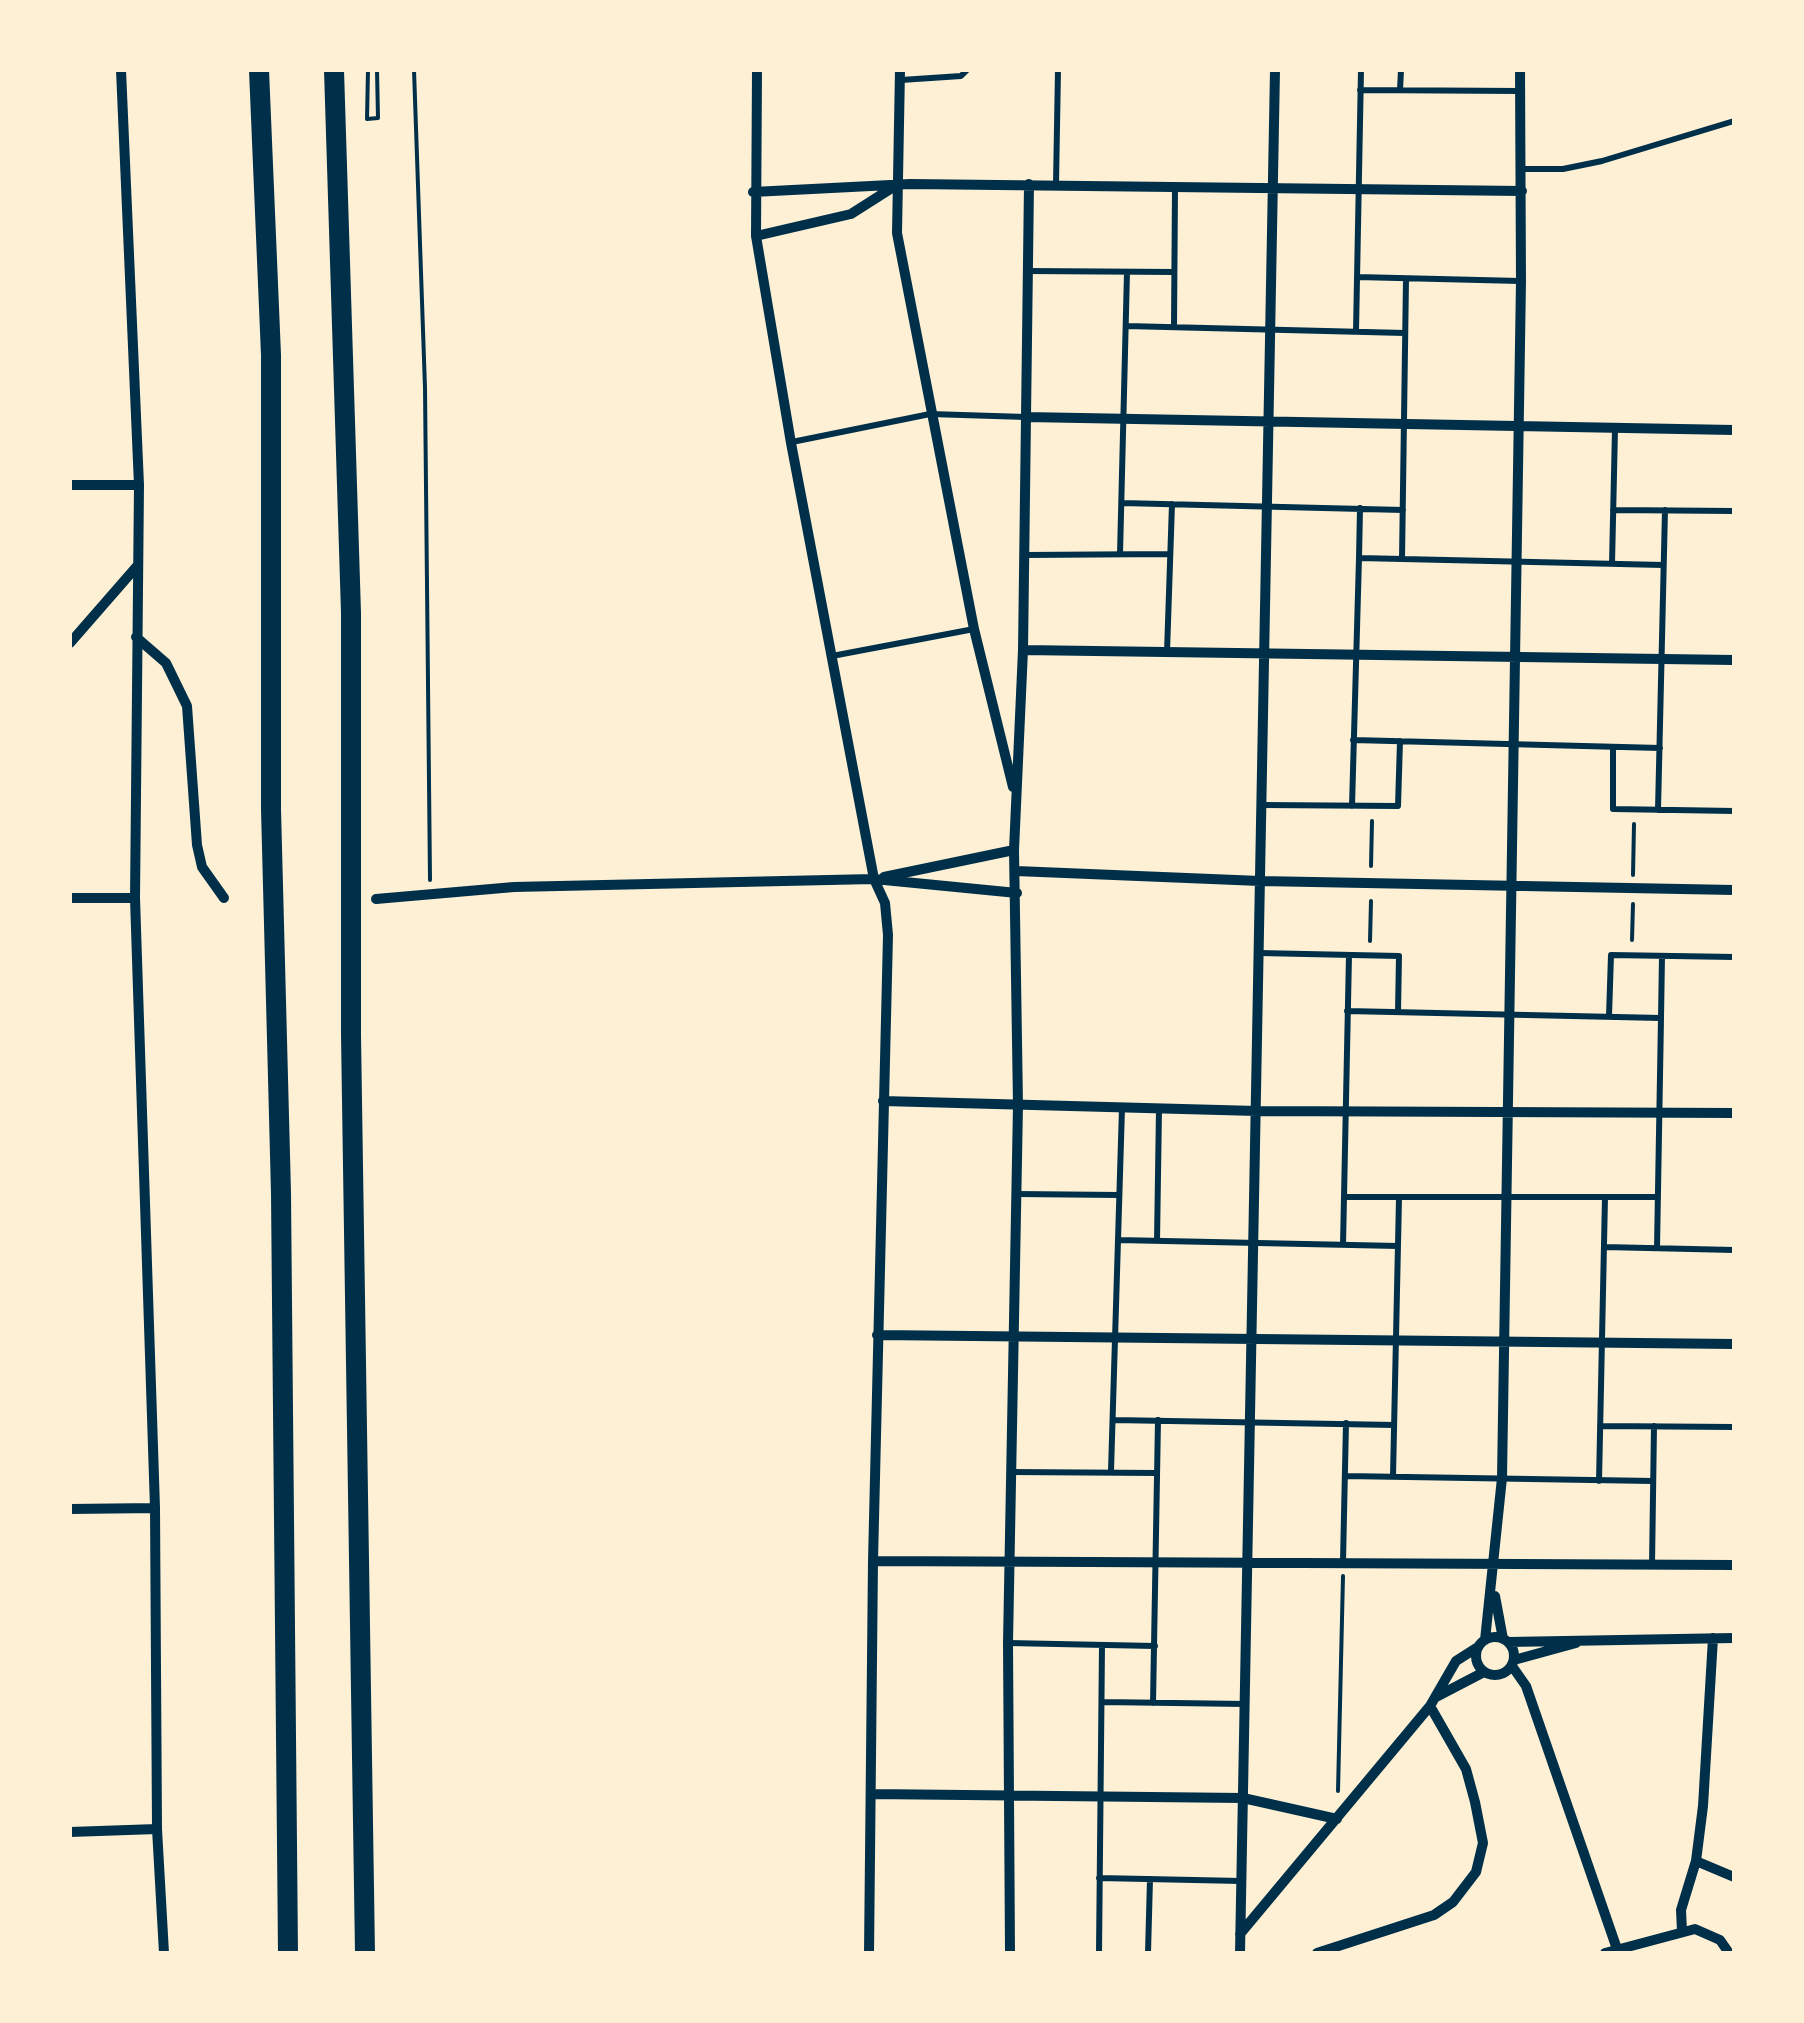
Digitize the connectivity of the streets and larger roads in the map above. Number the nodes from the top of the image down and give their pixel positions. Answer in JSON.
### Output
{"nodes":[{"id":1,"x":121,"y":70,"type":"edge"},
{"id":2,"x":259,"y":70,"type":"edge"},
{"id":3,"x":334,"y":70,"type":"edge"},
{"id":4,"x":757,"y":70,"type":"edge"},
{"id":5,"x":1276,"y":70,"type":"edge"},
{"id":6,"x":1520,"y":70,"type":"edge"},
{"id":7,"x":899,"y":75,"type":"edge"},
{"id":8,"x":1029,"y":184,"type":"junction"},
{"id":9,"x":896,"y":186,"type":"junction"},
{"id":10,"x":1271,"y":186,"type":"junction"},
{"id":11,"x":1522,"y":190,"type":"junction"},
{"id":12,"x":753,"y":192,"type":"junction"},
{"id":13,"x":756,"y":236,"type":"junction"},
{"id":14,"x":1026,"y":417,"type":"junction"},
{"id":15,"x":1267,"y":422,"type":"junction"},
{"id":16,"x":1517,"y":428,"type":"junction"},
{"id":17,"x":1734,"y":430,"type":"edge"},
{"id":18,"x":139,"y":484,"type":"junction"},
{"id":19,"x":70,"y":485,"type":"edge"},
{"id":20,"x":138,"y":565,"type":"junction"},
{"id":21,"x":136,"y":637,"type":"junction"},
{"id":22,"x":70,"y":643,"type":"edge"},
{"id":23,"x":1023,"y":650,"type":"junction"},
{"id":24,"x":1264,"y":653,"type":"junction"},
{"id":25,"x":1512,"y":655,"type":"junction"},
{"id":26,"x":1734,"y":660,"type":"edge"},
{"id":27,"x":1016,"y":798,"type":"junction"},
{"id":28,"x":1014,"y":850,"type":"junction"},
{"id":29,"x":1016,"y":871,"type":"junction"},
{"id":30,"x":874,"y":879,"type":"junction"},
{"id":31,"x":1260,"y":881,"type":"junction"},
{"id":32,"x":1509,"y":885,"type":"junction"},
{"id":33,"x":1734,"y":890,"type":"edge"},
{"id":34,"x":1017,"y":894,"type":"junction"},
{"id":35,"x":70,"y":898,"type":"edge"},
{"id":36,"x":135,"y":898,"type":"junction"},
{"id":37,"x":224,"y":898,"type":"dead end"},
{"id":38,"x":376,"y":899,"type":"dead end"},
{"id":39,"x":883,"y":1101,"type":"junction"},
{"id":40,"x":1018,"y":1105,"type":"junction"},
{"id":41,"x":1257,"y":1111,"type":"junction"},
{"id":42,"x":1506,"y":1111,"type":"junction"},
{"id":43,"x":1734,"y":1113,"type":"edge"},
{"id":44,"x":877,"y":1334,"type":"junction"},
{"id":45,"x":1012,"y":1338,"type":"junction"},
{"id":46,"x":1254,"y":1338,"type":"junction"},
{"id":47,"x":1504,"y":1341,"type":"junction"},
{"id":48,"x":1734,"y":1344,"type":"edge"},
{"id":49,"x":155,"y":1508,"type":"junction"},
{"id":50,"x":70,"y":1509,"type":"edge"},
{"id":51,"x":873,"y":1562,"type":"junction"},
{"id":52,"x":1250,"y":1562,"type":"junction"},
{"id":53,"x":1009,"y":1563,"type":"junction"},
{"id":54,"x":1734,"y":1565,"type":"edge"},
{"id":55,"x":1496,"y":1566,"type":"junction"},
{"id":56,"x":1493,"y":1590,"type":"junction"},
{"id":57,"x":1713,"y":1638,"type":"junction"},
{"id":58,"x":1734,"y":1638,"type":"edge"},
{"id":59,"x":1506,"y":1640,"type":"junction"},
{"id":60,"x":1587,"y":1640,"type":"junction"},
{"id":61,"x":1481,"y":1643,"type":"junction"},
{"id":62,"x":1513,"y":1663,"type":"junction"},
{"id":63,"x":1484,"y":1672,"type":"junction"},
{"id":64,"x":1433,"y":1702,"type":"junction"},
{"id":65,"x":871,"y":1794,"type":"junction"},
{"id":66,"x":1008,"y":1796,"type":"junction"},
{"id":67,"x":1244,"y":1798,"type":"junction"},
{"id":68,"x":1337,"y":1819,"type":"junction"},
{"id":69,"x":157,"y":1829,"type":"junction"},
{"id":70,"x":70,"y":1832,"type":"edge"},
{"id":71,"x":1696,"y":1861,"type":"junction"},
{"id":72,"x":1734,"y":1877,"type":"edge"},
{"id":73,"x":1682,"y":1930,"type":"junction"},
{"id":74,"x":1240,"y":1934,"type":"junction"},
{"id":75,"x":1730,"y":1947,"type":"edge"},
{"id":76,"x":1611,"y":1951,"type":"edge"},
{"id":77,"x":164,"y":1953,"type":"edge"},
{"id":78,"x":288,"y":1953,"type":"edge"},
{"id":79,"x":365,"y":1953,"type":"edge"},
{"id":80,"x":869,"y":1953,"type":"edge"},
{"id":81,"x":1010,"y":1953,"type":"edge"},
{"id":82,"x":1240,"y":1953,"type":"edge"},
{"id":83,"x":1316,"y":1953,"type":"edge"}],
"edges":[{"from":1,"to":18,"type":"street"},
{"from":2,"to":78,"type":"highway"},
{"from":3,"to":79,"type":"highway"},
{"from":4,"to":12,"type":"street"},
{"from":5,"to":10,"type":"street"},
{"from":6,"to":11,"type":"street"},
{"from":7,"to":9,"type":"street"},
{"from":8,"to":9,"type":"street"},
{"from":8,"to":10,"type":"street"},
{"from":8,"to":14,"type":"street"},
{"from":9,"to":12,"type":"street"},
{"from":9,"to":13,"type":"street"},
{"from":9,"to":27,"type":"street"},
{"from":10,"to":11,"type":"street"},
{"from":10,"to":15,"type":"street"},
{"from":11,"to":16,"type":"street"},
{"from":12,"to":13,"type":"street"},
{"from":13,"to":30,"type":"street"},
{"from":14,"to":15,"type":"street"},
{"from":14,"to":23,"type":"street"},
{"from":15,"to":16,"type":"street"},
{"from":15,"to":24,"type":"street"},
{"from":16,"to":17,"type":"street"},
{"from":16,"to":25,"type":"street"},
{"from":18,"to":19,"type":"street"},
{"from":18,"to":20,"type":"street"},
{"from":20,"to":21,"type":"street"},
{"from":20,"to":22,"type":"street"},
{"from":21,"to":36,"type":"street"},
{"from":21,"to":37,"type":"street"},
{"from":23,"to":24,"type":"street"},
{"from":23,"to":27,"type":"street"},
{"from":24,"to":25,"type":"street"},
{"from":24,"to":31,"type":"street"},
{"from":25,"to":26,"type":"street"},
{"from":25,"to":32,"type":"street"},
{"from":27,"to":28,"type":"street"},
{"from":28,"to":29,"type":"street"},
{"from":28,"to":30,"type":"street"},
{"from":29,"to":31,"type":"street"},
{"from":29,"to":34,"type":"street"},
{"from":30,"to":34,"type":"street"},
{"from":30,"to":38,"type":"street"},
{"from":30,"to":39,"type":"street"},
{"from":31,"to":32,"type":"street"},
{"from":31,"to":41,"type":"street"},
{"from":32,"to":33,"type":"street"},
{"from":32,"to":42,"type":"street"},
{"from":34,"to":40,"type":"street"},
{"from":35,"to":36,"type":"street"},
{"from":36,"to":49,"type":"street"},
{"from":39,"to":40,"type":"street"},
{"from":39,"to":44,"type":"street"},
{"from":40,"to":41,"type":"street"},
{"from":40,"to":45,"type":"street"},
{"from":41,"to":42,"type":"street"},
{"from":41,"to":46,"type":"street"},
{"from":42,"to":43,"type":"street"},
{"from":42,"to":47,"type":"street"},
{"from":44,"to":45,"type":"street"},
{"from":44,"to":51,"type":"street"},
{"from":45,"to":46,"type":"street"},
{"from":45,"to":53,"type":"street"},
{"from":46,"to":47,"type":"street"},
{"from":46,"to":52,"type":"street"},
{"from":47,"to":48,"type":"street"},
{"from":47,"to":55,"type":"street"},
{"from":49,"to":50,"type":"street"},
{"from":49,"to":69,"type":"street"},
{"from":51,"to":53,"type":"street"},
{"from":51,"to":65,"type":"street"},
{"from":52,"to":53,"type":"street"},
{"from":52,"to":55,"type":"street"},
{"from":52,"to":67,"type":"street"},
{"from":53,"to":66,"type":"street"},
{"from":54,"to":55,"type":"street"},
{"from":55,"to":56,"type":"street"},
{"from":56,"to":59,"type":"street"},
{"from":56,"to":61,"type":"street"},
{"from":57,"to":58,"type":"street"},
{"from":57,"to":60,"type":"street"},
{"from":57,"to":71,"type":"street"},
{"from":59,"to":60,"type":"street"},
{"from":59,"to":61,"type":"street"},
{"from":59,"to":62,"type":"street"},
{"from":60,"to":62,"type":"street"},
{"from":61,"to":63,"type":"street"},
{"from":61,"to":64,"type":"street"},
{"from":62,"to":63,"type":"street"},
{"from":62,"to":76,"type":"street"},
{"from":63,"to":64,"type":"street"},
{"from":64,"to":68,"type":"street"},
{"from":64,"to":83,"type":"street"},
{"from":65,"to":66,"type":"street"},
{"from":65,"to":80,"type":"street"},
{"from":66,"to":67,"type":"street"},
{"from":66,"to":81,"type":"street"},
{"from":67,"to":68,"type":"street"},
{"from":67,"to":74,"type":"street"},
{"from":68,"to":74,"type":"street"},
{"from":69,"to":70,"type":"street"},
{"from":69,"to":77,"type":"street"},
{"from":71,"to":72,"type":"street"},
{"from":71,"to":73,"type":"street"},
{"from":73,"to":75,"type":"street"},
{"from":73,"to":76,"type":"street"},
{"from":74,"to":82,"type":"street"}]}
